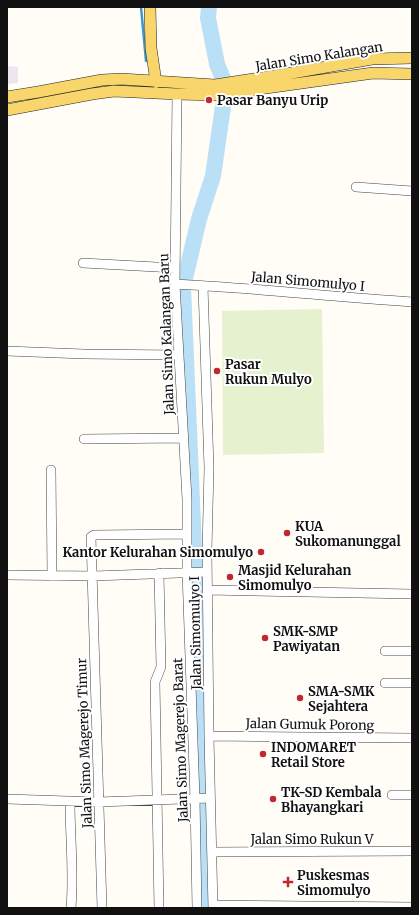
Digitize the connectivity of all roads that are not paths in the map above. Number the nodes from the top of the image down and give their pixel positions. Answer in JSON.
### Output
{"nodes":[{"id":1,"x":150,"y":7,"type":"edge"},
{"id":2,"x":412,"y":58,"type":"edge"},
{"id":3,"x":372,"y":59,"type":"junction"},
{"id":4,"x":373,"y":73,"type":"junction"},
{"id":5,"x":412,"y":74,"type":"edge"},
{"id":6,"x":156,"y":78,"type":"junction"},
{"id":7,"x":231,"y":88,"type":"junction"},
{"id":8,"x":215,"y":90,"type":"junction"},
{"id":9,"x":177,"y":94,"type":"junction"},
{"id":10,"x":7,"y":97,"type":"edge"},
{"id":11,"x":7,"y":110,"type":"edge"},
{"id":12,"x":356,"y":187,"type":"dead end"},
{"id":13,"x":412,"y":191,"type":"edge"},
{"id":14,"x":83,"y":263,"type":"dead end"},
{"id":15,"x":175,"y":268,"type":"junction"},
{"id":16,"x":178,"y":284,"type":"junction"},
{"id":17,"x":200,"y":286,"type":"junction"},
{"id":18,"x":412,"y":302,"type":"edge"},
{"id":19,"x":7,"y":351,"type":"edge"},
{"id":20,"x":178,"y":355,"type":"junction"},
{"id":21,"x":183,"y":438,"type":"junction"},
{"id":22,"x":84,"y":439,"type":"dead end"},
{"id":23,"x":51,"y":470,"type":"dead end"},
{"id":24,"x":187,"y":534,"type":"junction"},
{"id":25,"x":189,"y":572,"type":"junction"},
{"id":26,"x":204,"y":572,"type":"junction"},
{"id":27,"x":159,"y":573,"type":"junction"},
{"id":28,"x":7,"y":575,"type":"edge"},
{"id":29,"x":52,"y":576,"type":"junction"},
{"id":30,"x":92,"y":576,"type":"junction"},
{"id":31,"x":208,"y":590,"type":"junction"},
{"id":32,"x":412,"y":594,"type":"edge"},
{"id":33,"x":385,"y":651,"type":"dead end"},
{"id":34,"x":412,"y":651,"type":"edge"},
{"id":35,"x":385,"y":683,"type":"dead end"},
{"id":36,"x":412,"y":683,"type":"edge"},
{"id":37,"x":209,"y":736,"type":"junction"},
{"id":38,"x":412,"y":738,"type":"edge"},
{"id":39,"x":392,"y":795,"type":"dead end"},
{"id":40,"x":412,"y":796,"type":"edge"},
{"id":41,"x":209,"y":798,"type":"junction"},
{"id":42,"x":7,"y":799,"type":"edge"},
{"id":43,"x":196,"y":799,"type":"junction"},
{"id":44,"x":157,"y":800,"type":"junction"},
{"id":45,"x":70,"y":802,"type":"junction"},
{"id":46,"x":98,"y":802,"type":"junction"},
{"id":47,"x":412,"y":851,"type":"edge"},
{"id":48,"x":212,"y":852,"type":"junction"},
{"id":49,"x":213,"y":906,"type":"edge"},
{"id":50,"x":412,"y":907,"type":"edge"},
{"id":51,"x":71,"y":908,"type":"edge"},
{"id":52,"x":102,"y":908,"type":"edge"},
{"id":53,"x":159,"y":908,"type":"edge"},
{"id":54,"x":197,"y":908,"type":"edge"}],
"edges":[{"from":1,"to":6,"type":"main road"},
{"from":2,"to":3,"type":"main road","name":"Jalan Simo Kalangan"},
{"from":3,"to":4,"type":"main road"},
{"from":3,"to":7,"type":"main road","name":"Jalan Simo Kalangan"},
{"from":4,"to":5,"type":"main road","name":"Jalan Simo Kalangan"},
{"from":4,"to":7,"type":"main road","name":"Jalan Simo Kalangan"},
{"from":6,"to":8,"type":"main road"},
{"from":6,"to":10,"type":"main road"},
{"from":7,"to":8,"type":"main road"},
{"from":8,"to":9,"type":"main road"},
{"from":9,"to":11,"type":"main road"},
{"from":9,"to":15,"type":"street","name":"Jalan Simo Kalangan Baru"},
{"from":12,"to":13,"type":"street"},
{"from":14,"to":15,"type":"street"},
{"from":15,"to":16,"type":"street","name":"Jalan Simo Kalangan Baru"},
{"from":16,"to":17,"type":"street","name":"Jalan Simomulyo I"},
{"from":16,"to":20,"type":"street","name":"Jalan Simo Kalangan Baru"},
{"from":17,"to":18,"type":"street","name":"Jalan Simomulyo I"},
{"from":17,"to":26,"type":"street","name":"Jalan Simomulyo I"},
{"from":19,"to":20,"type":"street"},
{"from":20,"to":21,"type":"street","name":"Jalan Simo Kalangan Baru"},
{"from":21,"to":22,"type":"street"},
{"from":21,"to":24,"type":"street","name":"Jalan Simo Kalangan Baru"},
{"from":23,"to":29,"type":"street"},
{"from":24,"to":25,"type":"street","name":"Jalan Simo Kalangan Baru"},
{"from":24,"to":30,"type":"street","name":"Jalan Simo Magerejo Timur"},
{"from":25,"to":26,"type":"street"},
{"from":25,"to":27,"type":"street"},
{"from":25,"to":43,"type":"street","name":"Jalan Simo Magerejo Barat"},
{"from":26,"to":31,"type":"street","name":"Jalan Simomulyo I"},
{"from":27,"to":30,"type":"street"},
{"from":27,"to":44,"type":"street"},
{"from":28,"to":29,"type":"street"},
{"from":29,"to":30,"type":"street"},
{"from":30,"to":46,"type":"street","name":"Jalan Simo Magerejo Timur"},
{"from":31,"to":32,"type":"street"},
{"from":31,"to":37,"type":"street","name":"Jalan Simomulyo I"},
{"from":33,"to":34,"type":"street"},
{"from":35,"to":36,"type":"street"},
{"from":37,"to":38,"type":"street","name":"Jalan Gumuk Porong"},
{"from":37,"to":41,"type":"street","name":"Jalan Simomulyo I"},
{"from":39,"to":40,"type":"street"},
{"from":41,"to":43,"type":"street"},
{"from":41,"to":48,"type":"street","name":"Jalan Simomulyo I"},
{"from":42,"to":45,"type":"street"},
{"from":43,"to":44,"type":"street"},
{"from":43,"to":54,"type":"street","name":"Jalan Simo Magerejo Barat"},
{"from":44,"to":46,"type":"street"},
{"from":44,"to":53,"type":"street"},
{"from":45,"to":46,"type":"street"},
{"from":45,"to":51,"type":"street"},
{"from":46,"to":52,"type":"street","name":"Jalan Simo Magerejo Timur"},
{"from":47,"to":48,"type":"street","name":"Jalan Simo Rukun V"},
{"from":48,"to":49,"type":"street","name":"Jalan Simomulyo I"},
{"from":49,"to":50,"type":"street"}]}
